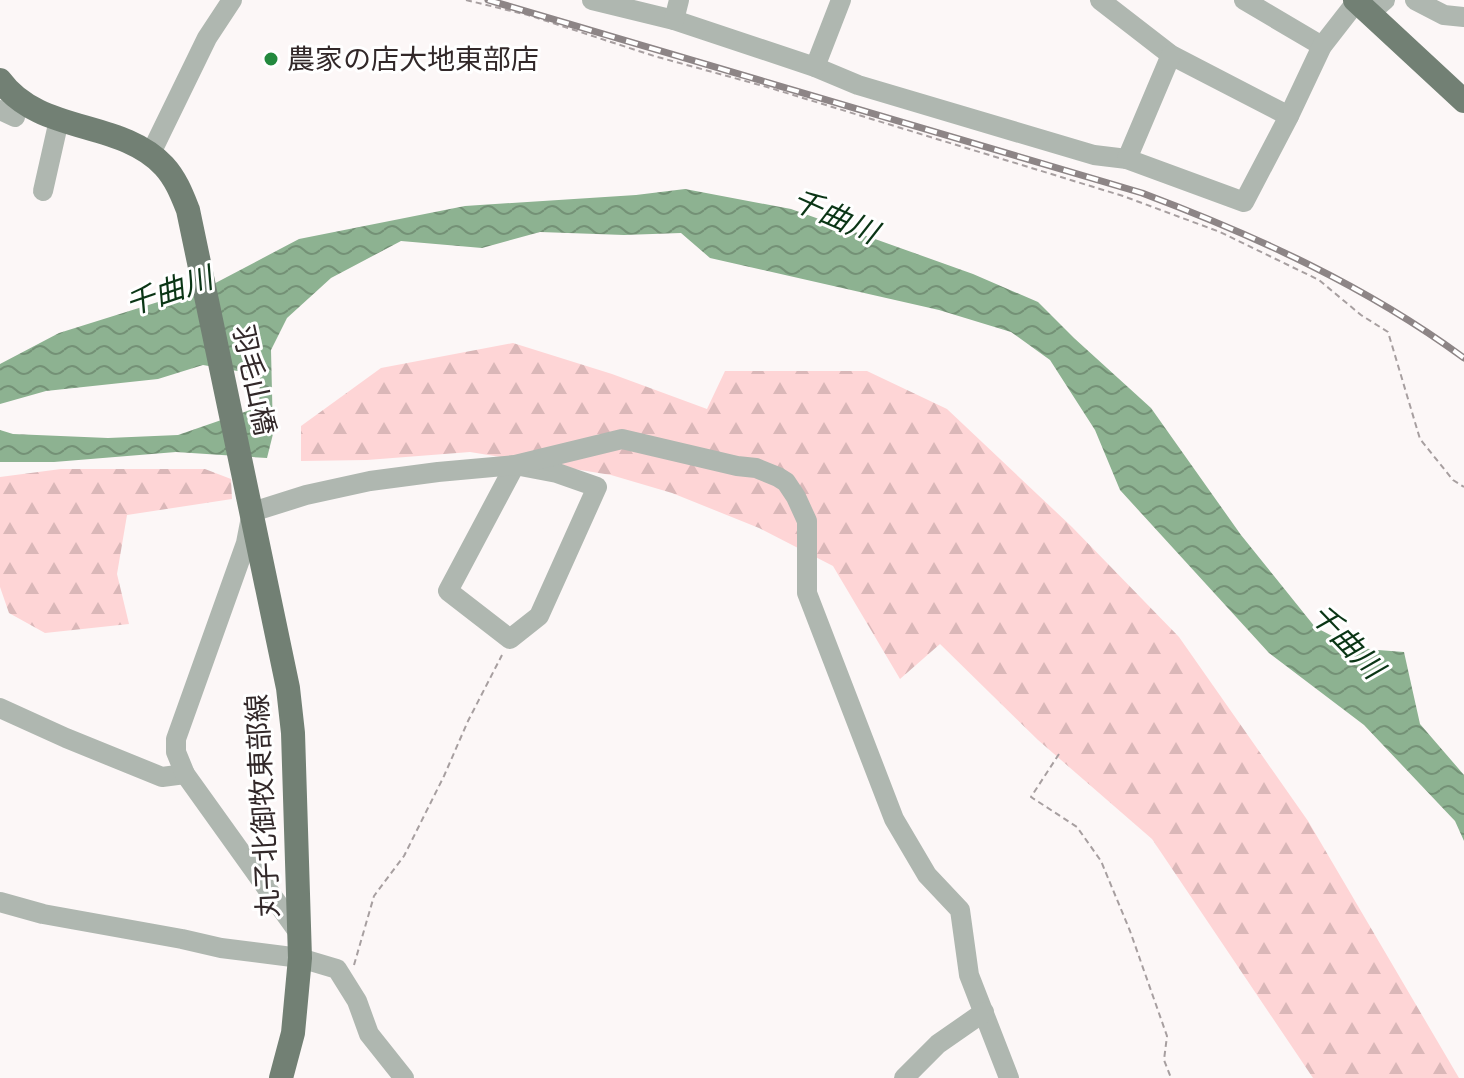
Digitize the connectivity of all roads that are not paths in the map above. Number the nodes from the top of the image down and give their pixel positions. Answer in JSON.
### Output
{"nodes":[{"id":1,"x":232,"y":0,"type":"edge"},
{"id":2,"x":592,"y":0,"type":"edge"},
{"id":3,"x":841,"y":0,"type":"edge"},
{"id":4,"x":1100,"y":0,"type":"edge"},
{"id":5,"x":1415,"y":0,"type":"edge"},
{"id":6,"x":1255,"y":3,"type":"edge"},
{"id":7,"x":1367,"y":4,"type":"edge"},
{"id":8,"x":676,"y":10,"type":"edge"},
{"id":9,"x":1464,"y":17,"type":"edge"},
{"id":10,"x":1322,"y":46,"type":"junction"},
{"id":11,"x":1171,"y":55,"type":"junction"},
{"id":12,"x":815,"y":67,"type":"junction"},
{"id":13,"x":0,"y":80,"type":"edge"},
{"id":14,"x":1464,"y":101,"type":"edge"},
{"id":15,"x":1289,"y":116,"type":"junction"},
{"id":16,"x":59,"y":120,"type":"junction"},
{"id":17,"x":151,"y":153,"type":"junction"},
{"id":18,"x":1127,"y":159,"type":"junction"},
{"id":19,"x":43,"y":191,"type":"dead end"},
{"id":20,"x":515,"y":465,"type":"junction"},
{"id":21,"x":245,"y":484,"type":"joint"},
{"id":22,"x":252,"y":512,"type":"junction"},
{"id":23,"x":0,"y":708,"type":"edge"},
{"id":24,"x":185,"y":774,"type":"junction"},
{"id":25,"x":0,"y":902,"type":"edge"},
{"id":26,"x":301,"y":947,"type":"junction"},
{"id":27,"x":984,"y":1012,"type":"junction"},
{"id":28,"x":281,"y":1078,"type":"edge"},
{"id":29,"x":404,"y":1078,"type":"edge"},
{"id":30,"x":904,"y":1078,"type":"edge"},
{"id":31,"x":1009,"y":1078,"type":"edge"}],
"edges":[{"from":1,"to":17,"type":"street"},
{"from":2,"to":8,"type":"street"},
{"from":3,"to":12,"type":"street"},
{"from":4,"to":11,"type":"street"},
{"from":5,"to":9,"type":"street"},
{"from":6,"to":10,"type":"street"},
{"from":7,"to":10,"type":"street"},
{"from":7,"to":14,"type":"main road"},
{"from":8,"to":12,"type":"street"},
{"from":10,"to":15,"type":"street"},
{"from":11,"to":15,"type":"street"},
{"from":11,"to":18,"type":"street"},
{"from":12,"to":18,"type":"street"},
{"from":13,"to":16,"type":"main road"},
{"from":15,"to":18,"type":"street"},
{"from":16,"to":17,"type":"main road"},
{"from":16,"to":19,"type":"street"},
{"from":17,"to":21,"type":"main road","name":"羽毛山橋"},
{"from":20,"to":20,"type":"street"},
{"from":20,"to":22,"type":"street"},
{"from":20,"to":27,"type":"street"},
{"from":21,"to":22,"type":"main road","name":"丸子北御牧東部線"},
{"from":22,"to":24,"type":"street"},
{"from":22,"to":26,"type":"main road","name":"丸子北御牧東部線"},
{"from":23,"to":24,"type":"street"},
{"from":24,"to":26,"type":"street"},
{"from":25,"to":26,"type":"street"},
{"from":26,"to":28,"type":"main road","name":"丸子北御牧東部線"},
{"from":26,"to":29,"type":"street"},
{"from":27,"to":30,"type":"street"},
{"from":27,"to":31,"type":"street"}]}
